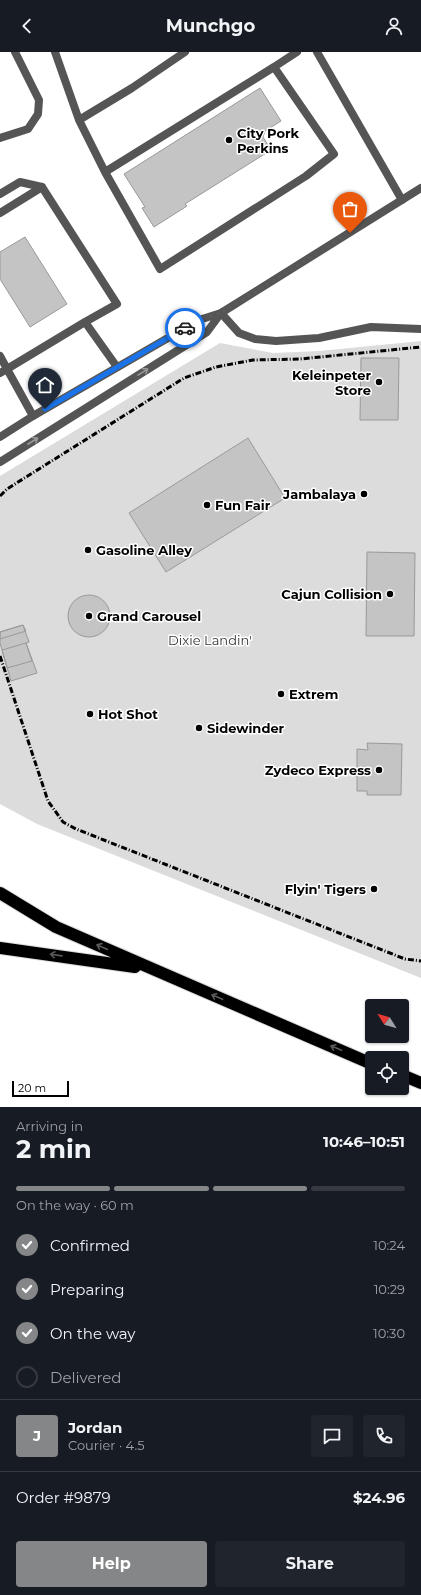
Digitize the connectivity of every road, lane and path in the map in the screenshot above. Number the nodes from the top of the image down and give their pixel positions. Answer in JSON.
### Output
{"nodes":[{"id":1,"x":15,"y":52,"type":"edge"},
{"id":2,"x":55,"y":52,"type":"edge"},
{"id":3,"x":185,"y":52,"type":"edge"},
{"id":4,"x":297,"y":52,"type":"edge"},
{"id":5,"x":317,"y":52,"type":"edge"},
{"id":6,"x":274,"y":66,"type":"junction"},
{"id":7,"x":79,"y":120,"type":"junction"},
{"id":8,"x":0,"y":138,"type":"edge"},
{"id":9,"x":105,"y":172,"type":"junction"},
{"id":10,"x":42,"y":187,"type":"junction"},
{"id":11,"x":421,"y":188,"type":"edge"},
{"id":12,"x":0,"y":194,"type":"edge"},
{"id":13,"x":402,"y":200,"type":"junction"},
{"id":14,"x":0,"y":213,"type":"edge"},
{"id":15,"x":221,"y":313,"type":"junction"},
{"id":16,"x":85,"y":322,"type":"junction"},
{"id":17,"x":421,"y":329,"type":"edge"},
{"id":18,"x":0,"y":356,"type":"edge"},
{"id":19,"x":117,"y":367,"type":"junction"},
{"id":20,"x":4,"y":371,"type":"edge"},
{"id":21,"x":33,"y":416,"type":"junction"},
{"id":22,"x":0,"y":437,"type":"edge"},
{"id":23,"x":0,"y":462,"type":"edge"},
{"id":24,"x":0,"y":893,"type":"edge"},
{"id":25,"x":0,"y":948,"type":"edge"},
{"id":26,"x":150,"y":969,"type":"junction"},
{"id":27,"x":365,"y":1061,"type":"edge"},
{"id":28,"x":409,"y":1078,"type":"edge"},
{"id":29,"x":421,"y":1083,"type":"edge"}],
"edges":[{"from":1,"to":8,"type":"street"},
{"from":2,"to":7,"type":"street"},
{"from":3,"to":7,"type":"street"},
{"from":4,"to":6,"type":"street"},
{"from":5,"to":13,"type":"street"},
{"from":6,"to":9,"type":"street"},
{"from":6,"to":9,"type":"street"},
{"from":7,"to":9,"type":"street"},
{"from":10,"to":12,"type":"street"},
{"from":10,"to":14,"type":"street"},
{"from":10,"to":16,"type":"street"},
{"from":11,"to":13,"type":"street"},
{"from":13,"to":15,"type":"street"},
{"from":15,"to":17,"type":"street"},
{"from":15,"to":19,"type":"street"},
{"from":23,"to":15,"type":"street","one_way":true},
{"from":16,"to":19,"type":"street"},
{"from":16,"to":20,"type":"street"},
{"from":18,"to":20,"type":"street"},
{"from":19,"to":21,"type":"street"},
{"from":20,"to":21,"type":"street"},
{"from":21,"to":22,"type":"street"},
{"from":26,"to":24,"type":"highway","one_way":true},
{"from":26,"to":25,"type":"highway","one_way":true},
{"from":27,"to":26,"type":"highway","one_way":true},
{"from":28,"to":29,"type":"highway"}]}
